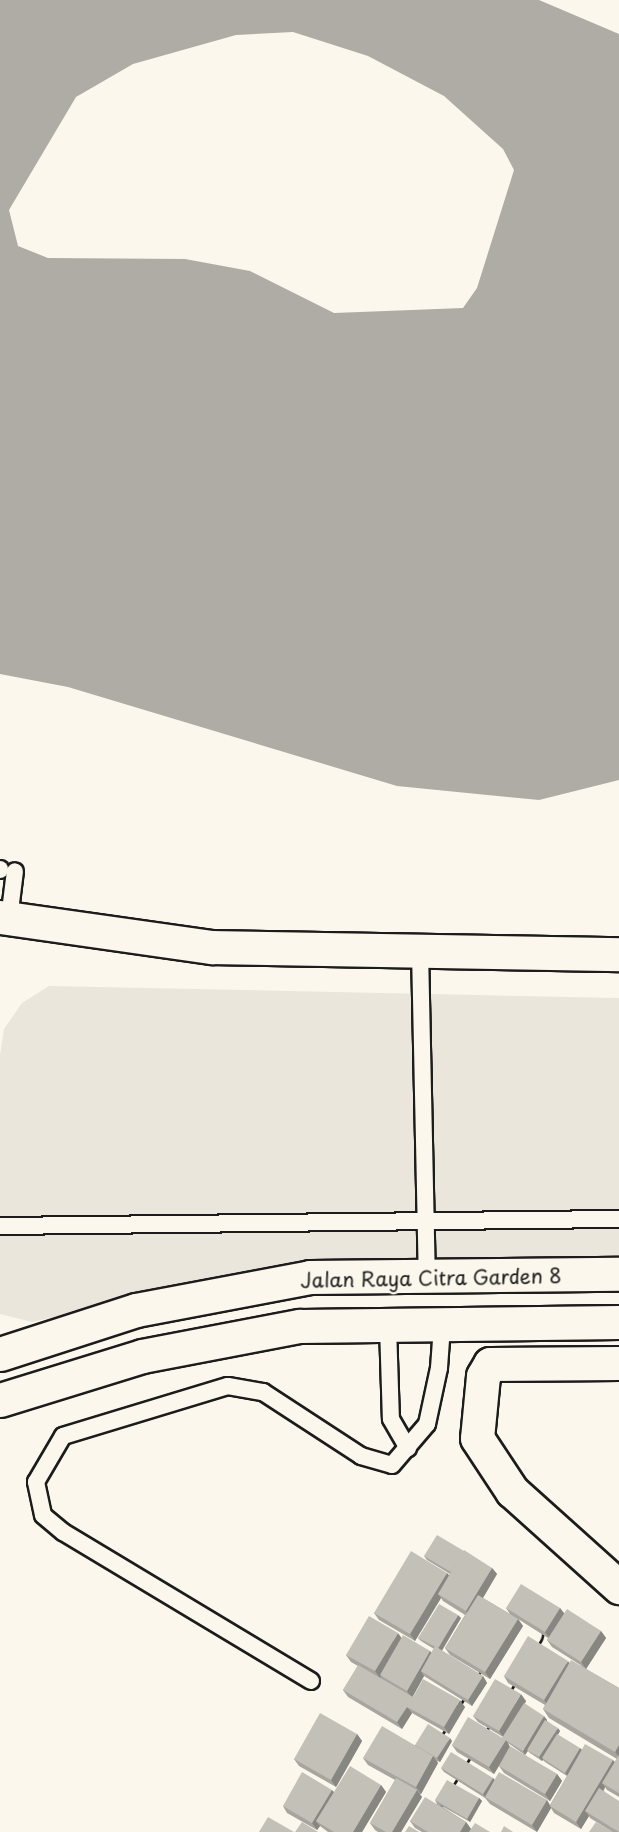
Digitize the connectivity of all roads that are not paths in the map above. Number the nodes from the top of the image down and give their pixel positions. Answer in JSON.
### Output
{"nodes":[{"id":1,"x":5,"y":870,"type":"edge"},
{"id":2,"x":4,"y":918,"type":"edge"},
{"id":3,"x":420,"y":950,"type":"junction"},
{"id":4,"x":619,"y":954,"type":"edge"},
{"id":5,"x":619,"y":1218,"type":"edge"},
{"id":6,"x":425,"y":1221,"type":"junction"},
{"id":7,"x":0,"y":1226,"type":"edge"},
{"id":8,"x":619,"y":1274,"type":"edge"},
{"id":9,"x":427,"y":1276,"type":"junction"},
{"id":10,"x":619,"y":1322,"type":"edge"},
{"id":11,"x":388,"y":1326,"type":"junction"},
{"id":12,"x":442,"y":1326,"type":"junction"},
{"id":13,"x":0,"y":1354,"type":"edge"},
{"id":14,"x":619,"y":1363,"type":"edge"},
{"id":15,"x":0,"y":1401,"type":"edge"},
{"id":16,"x":408,"y":1448,"type":"junction"},
{"id":17,"x":615,"y":1578,"type":"edge"},
{"id":18,"x":525,"y":1632,"type":"edge"},
{"id":19,"x":311,"y":1681,"type":"dead end"},
{"id":20,"x":404,"y":1832,"type":"edge"}],
"edges":[{"from":1,"to":2,"type":"lane"},
{"from":2,"to":3,"type":"street"},
{"from":3,"to":4,"type":"street"},
{"from":3,"to":6,"type":"lane"},
{"from":5,"to":6,"type":"lane"},
{"from":6,"to":7,"type":"lane"},
{"from":6,"to":9,"type":"lane"},
{"from":8,"to":9,"type":"street","name":"Jalan Raya Citra Garden 8"},
{"from":9,"to":13,"type":"street","name":"Jalan Raya Citra Garden 8"},
{"from":10,"to":12,"type":"street"},
{"from":11,"to":12,"type":"street"},
{"from":11,"to":15,"type":"street"},
{"from":11,"to":16,"type":"lane"},
{"from":12,"to":16,"type":"lane"},
{"from":14,"to":17,"type":"street"},
{"from":16,"to":19,"type":"lane"},
{"from":18,"to":20,"type":"street"}]}
